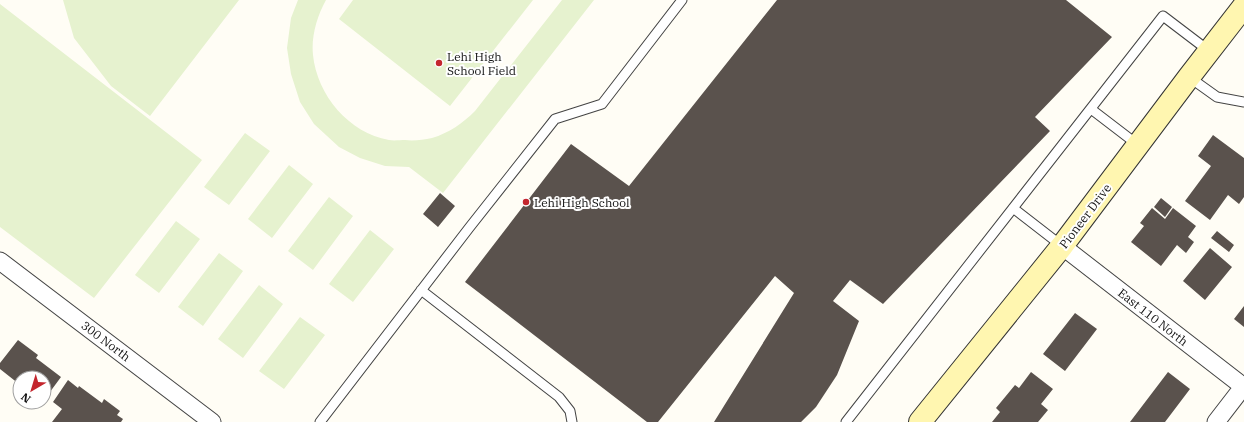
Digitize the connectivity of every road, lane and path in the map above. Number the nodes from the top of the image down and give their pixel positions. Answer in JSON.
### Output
{"nodes":[{"id":1,"x":682,"y":0,"type":"edge"},
{"id":2,"x":1244,"y":6,"type":"edge"},
{"id":3,"x":1209,"y":51,"type":"junction"},
{"id":4,"x":1189,"y":77,"type":"junction"},
{"id":5,"x":1244,"y":102,"type":"edge"},
{"id":6,"x":1091,"y":109,"type":"junction"},
{"id":7,"x":1138,"y":145,"type":"junction"},
{"id":8,"x":1013,"y":208,"type":"junction"},
{"id":9,"x":1062,"y":246,"type":"junction"},
{"id":10,"x":0,"y":260,"type":"edge"},
{"id":11,"x":421,"y":290,"type":"junction"},
{"id":12,"x":1243,"y":387,"type":"edge"},
{"id":13,"x":212,"y":422,"type":"edge"},
{"id":14,"x":320,"y":422,"type":"edge"},
{"id":15,"x":572,"y":422,"type":"edge"},
{"id":16,"x":846,"y":422,"type":"edge"},
{"id":17,"x":920,"y":422,"type":"edge"},
{"id":18,"x":1216,"y":422,"type":"edge"}],
"edges":[{"from":1,"to":11,"type":"lane"},
{"from":2,"to":3,"type":"street","name":"Pioneer Drive"},
{"from":3,"to":4,"type":"street","name":"Pioneer Drive"},
{"from":3,"to":6,"type":"lane"},
{"from":4,"to":5,"type":"lane"},
{"from":4,"to":7,"type":"street","name":"Pioneer Drive"},
{"from":6,"to":7,"type":"lane"},
{"from":6,"to":8,"type":"lane"},
{"from":7,"to":9,"type":"street","name":"Pioneer Drive"},
{"from":8,"to":9,"type":"lane"},
{"from":8,"to":16,"type":"lane"},
{"from":9,"to":12,"type":"street","name":"East 110 North"},
{"from":9,"to":17,"type":"street","name":"Pioneer Drive"},
{"from":10,"to":13,"type":"street","name":"300 North"},
{"from":11,"to":14,"type":"lane"},
{"from":11,"to":15,"type":"lane"},
{"from":12,"to":18,"type":"street"}]}
